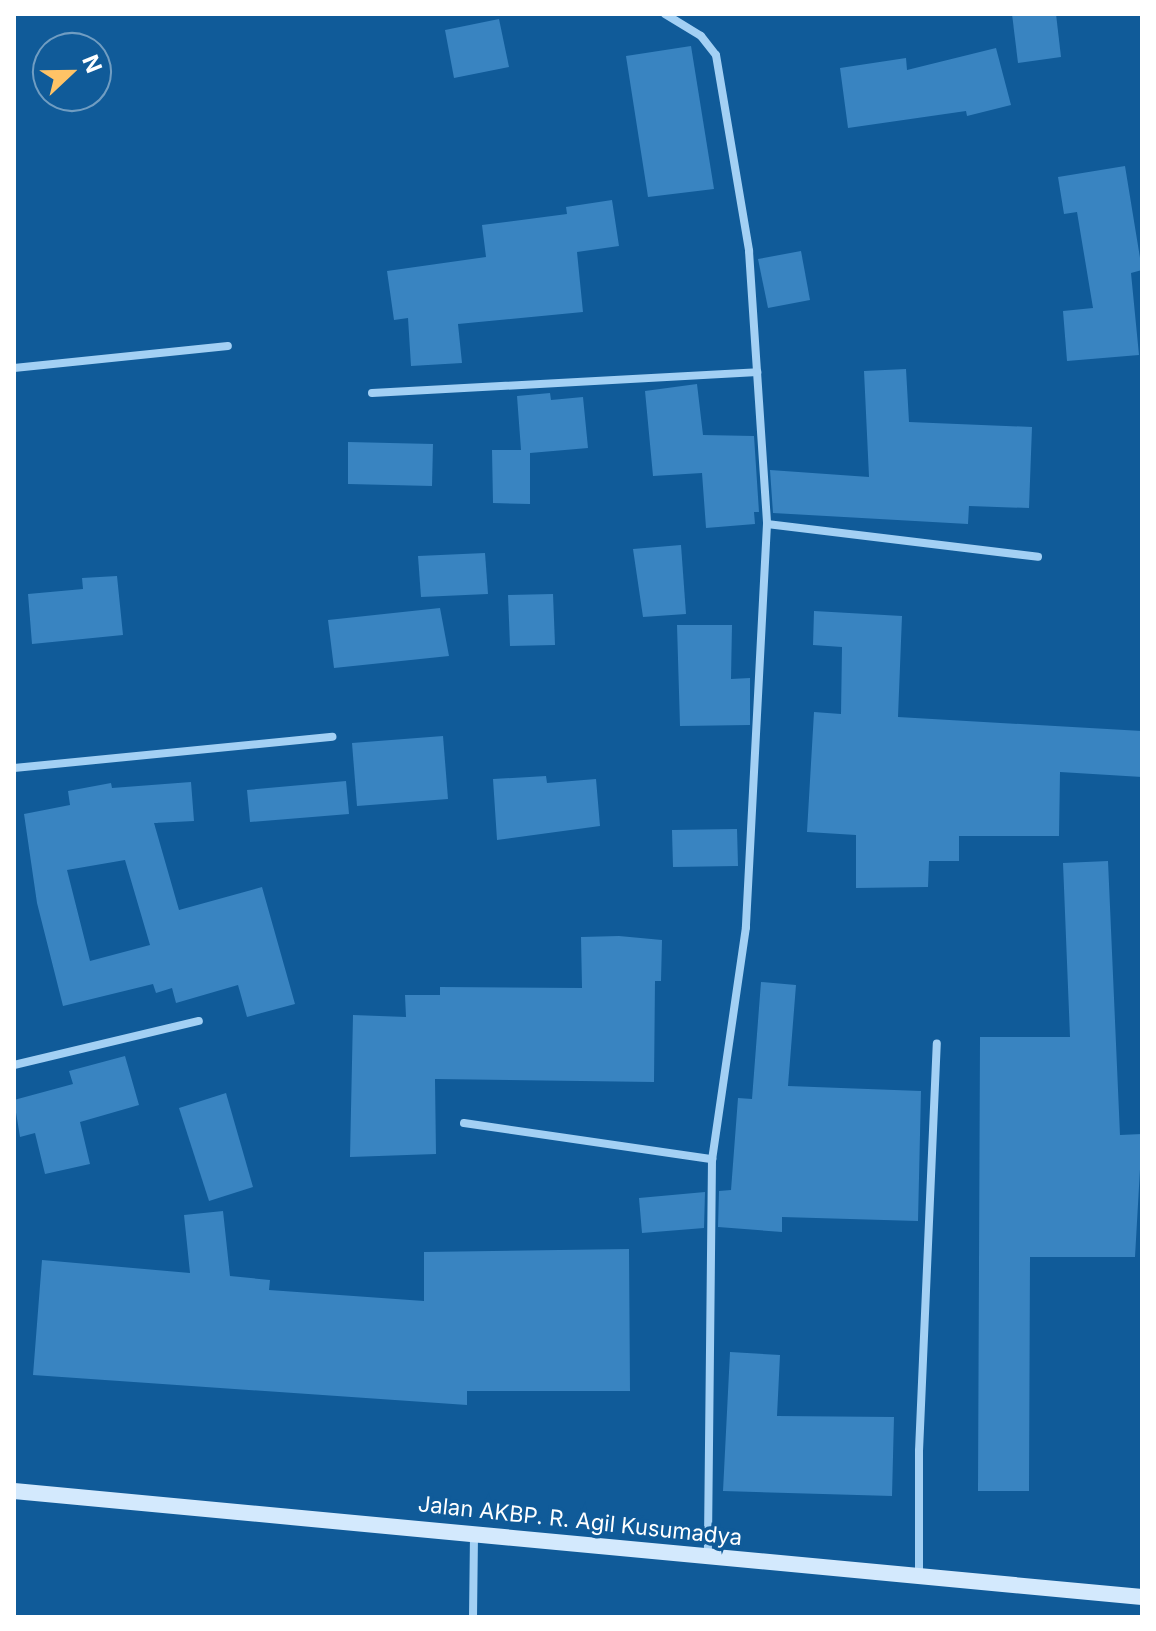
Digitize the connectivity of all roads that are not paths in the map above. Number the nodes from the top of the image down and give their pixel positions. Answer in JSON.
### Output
{"nodes":[{"id":1,"x":665,"y":14,"type":"edge"},
{"id":2,"x":228,"y":346,"type":"dead end"},
{"id":3,"x":14,"y":368,"type":"edge"},
{"id":4,"x":757,"y":372,"type":"junction"},
{"id":5,"x":372,"y":393,"type":"dead end"},
{"id":6,"x":767,"y":524,"type":"junction"},
{"id":7,"x":1038,"y":557,"type":"dead end"},
{"id":8,"x":332,"y":737,"type":"dead end"},
{"id":9,"x":14,"y":768,"type":"edge"},
{"id":10,"x":199,"y":1021,"type":"dead end"},
{"id":11,"x":937,"y":1043,"type":"dead end"},
{"id":12,"x":14,"y":1065,"type":"edge"},
{"id":13,"x":464,"y":1123,"type":"dead end"},
{"id":14,"x":712,"y":1159,"type":"junction"},
{"id":15,"x":14,"y":1491,"type":"edge"},
{"id":16,"x":474,"y":1532,"type":"junction"},
{"id":17,"x":708,"y":1555,"type":"junction"},
{"id":18,"x":919,"y":1576,"type":"junction"},
{"id":19,"x":1142,"y":1597,"type":"edge"},
{"id":20,"x":473,"y":1617,"type":"edge"}],
"edges":[{"from":1,"to":4,"type":"street"},
{"from":2,"to":3,"type":"street"},
{"from":4,"to":5,"type":"street"},
{"from":4,"to":6,"type":"street"},
{"from":6,"to":7,"type":"street"},
{"from":6,"to":14,"type":"street"},
{"from":8,"to":9,"type":"street"},
{"from":10,"to":12,"type":"street"},
{"from":11,"to":18,"type":"street"},
{"from":13,"to":14,"type":"street"},
{"from":14,"to":17,"type":"street"},
{"from":15,"to":16,"type":"main road","name":"Jalan AKBP. R. Agil Kusumadya"},
{"from":16,"to":17,"type":"main road","name":"Jalan AKBP. R. Agil Kusumadya"},
{"from":16,"to":20,"type":"street"},
{"from":17,"to":18,"type":"main road","name":"Jalan AKBP. R. Agil Kusumadya"},
{"from":18,"to":19,"type":"main road","name":"Jalan AKBP. R. Agil Kusumadya"}]}
